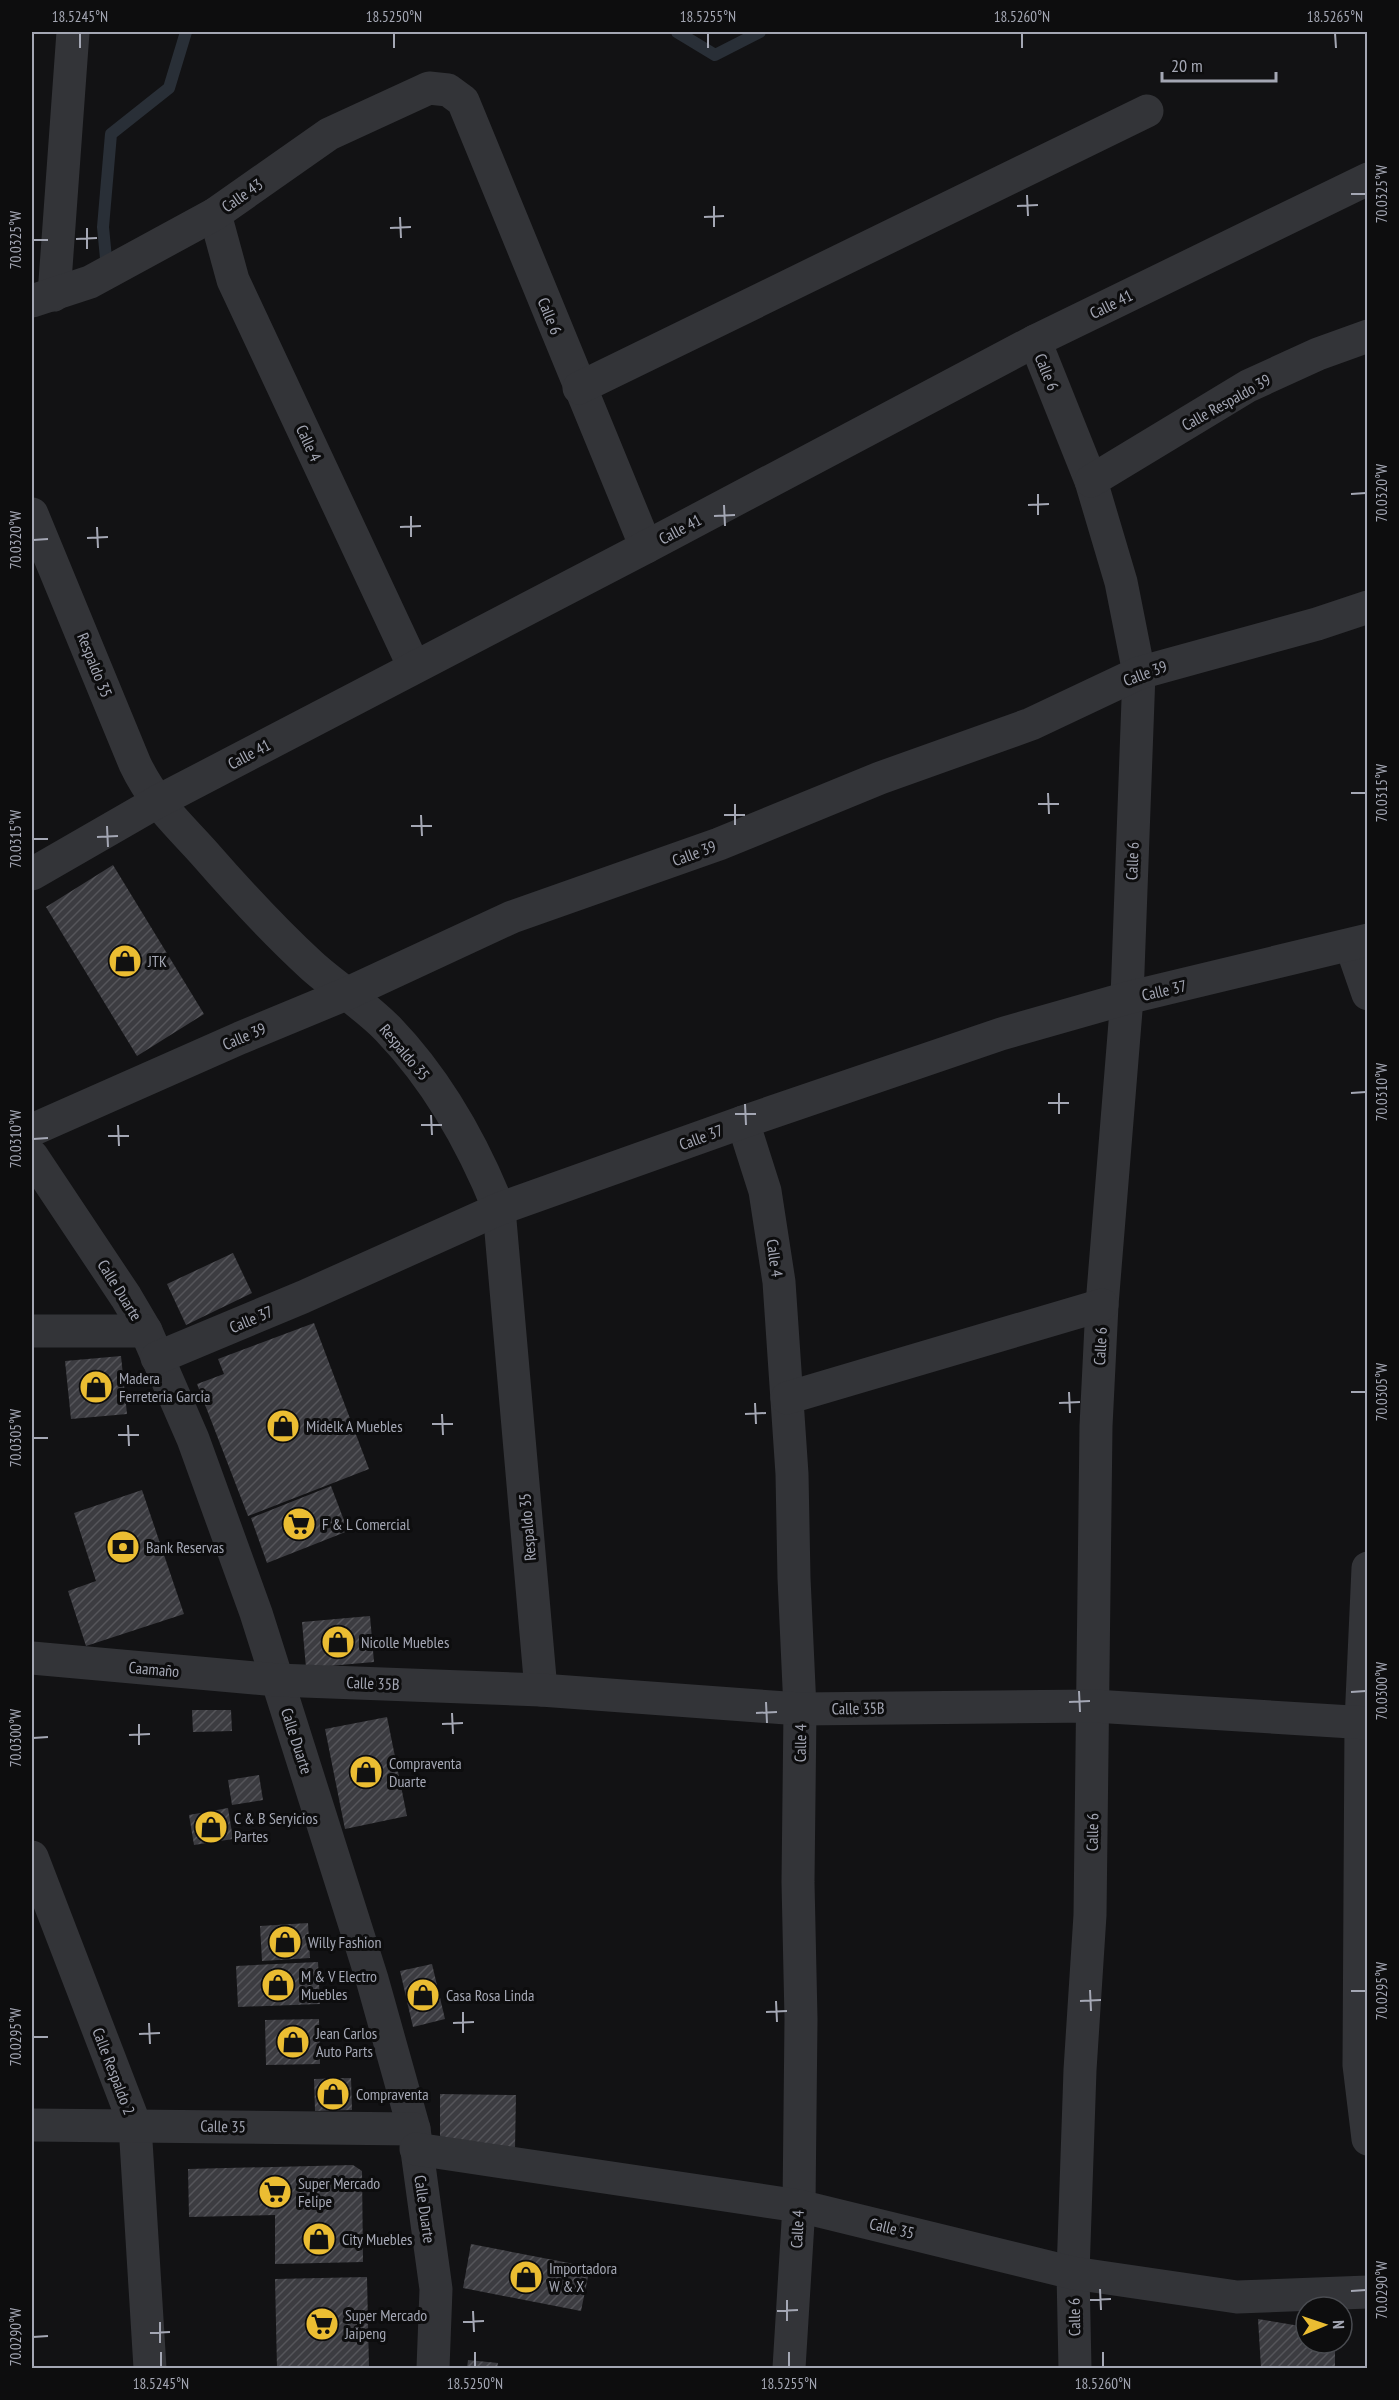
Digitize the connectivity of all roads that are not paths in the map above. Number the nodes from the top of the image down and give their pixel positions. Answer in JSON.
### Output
{"nodes":[{"id":1,"x":73,"y":32,"type":"edge"},
{"id":2,"x":448,"y":90,"type":"joint"},
{"id":3,"x":1147,"y":111,"type":"dead end"},
{"id":4,"x":1368,"y":179,"type":"edge"},
{"id":5,"x":215,"y":214,"type":"junction"},
{"id":6,"x":43,"y":298,"type":"edge"},
{"id":7,"x":1368,"y":336,"type":"edge"},
{"id":8,"x":1035,"y":341,"type":"junction"},
{"id":9,"x":579,"y":388,"type":"junction"},
{"id":10,"x":1091,"y":481,"type":"junction"},
{"id":11,"x":32,"y":514,"type":"edge"},
{"id":12,"x":646,"y":547,"type":"junction"},
{"id":13,"x":1368,"y":607,"type":"edge"},
{"id":14,"x":414,"y":667,"type":"junction"},
{"id":15,"x":1139,"y":673,"type":"junction"},
{"id":16,"x":157,"y":802,"type":"junction"},
{"id":17,"x":32,"y":874,"type":"edge"},
{"id":18,"x":1359,"y":942,"type":"edge"},
{"id":19,"x":346,"y":994,"type":"junction"},
{"id":20,"x":1368,"y":994,"type":"edge"},
{"id":21,"x":1127,"y":998,"type":"junction"},
{"id":22,"x":743,"y":1122,"type":"junction"},
{"id":23,"x":32,"y":1130,"type":"edge"},
{"id":24,"x":32,"y":1156,"type":"edge"},
{"id":25,"x":499,"y":1209,"type":"junction"},
{"id":26,"x":1102,"y":1305,"type":"junction"},
{"id":27,"x":32,"y":1331,"type":"edge"},
{"id":28,"x":152,"y":1344,"type":"junction"},
{"id":29,"x":787,"y":1398,"type":"junction"},
{"id":30,"x":1368,"y":1568,"type":"edge"},
{"id":31,"x":32,"y":1658,"type":"edge"},
{"id":32,"x":277,"y":1680,"type":"junction"},
{"id":33,"x":541,"y":1690,"type":"junction"},
{"id":34,"x":1094,"y":1706,"type":"junction"},
{"id":35,"x":800,"y":1709,"type":"junction"},
{"id":36,"x":1364,"y":1722,"type":"edge"},
{"id":37,"x":32,"y":1857,"type":"edge"},
{"id":38,"x":32,"y":2125,"type":"edge"},
{"id":39,"x":135,"y":2125,"type":"junction"},
{"id":40,"x":1367,"y":2130,"type":"edge"},
{"id":41,"x":415,"y":2139,"type":"junction"},
{"id":42,"x":799,"y":2206,"type":"junction"},
{"id":43,"x":1073,"y":2273,"type":"junction"},
{"id":44,"x":1368,"y":2292,"type":"edge"},
{"id":45,"x":150,"y":2368,"type":"edge"},
{"id":46,"x":433,"y":2368,"type":"edge"},
{"id":47,"x":789,"y":2368,"type":"edge"},
{"id":48,"x":1075,"y":2368,"type":"edge"}],
"edges":[{"from":1,"to":6,"type":"street"},
{"from":2,"to":5,"type":"street","name":"Calle 43"},
{"from":2,"to":9,"type":"street","name":"Calle 6"},
{"from":3,"to":9,"type":"street"},
{"from":4,"to":8,"type":"street","name":"Calle 41"},
{"from":5,"to":6,"type":"street","name":"Calle 43"},
{"from":5,"to":14,"type":"street","name":"Calle 4"},
{"from":7,"to":10,"type":"street","name":"Calle Respaldo 39"},
{"from":8,"to":10,"type":"street","name":"Calle 6"},
{"from":8,"to":12,"type":"street","name":"Calle 41"},
{"from":9,"to":12,"type":"street","name":"Calle 6"},
{"from":10,"to":15,"type":"street","name":"Calle 6"},
{"from":11,"to":16,"type":"street","name":"Respaldo 35"},
{"from":12,"to":14,"type":"street","name":"Calle 41"},
{"from":13,"to":15,"type":"street","name":"Calle 39"},
{"from":14,"to":16,"type":"street","name":"Calle 41"},
{"from":15,"to":19,"type":"street","name":"Calle 39"},
{"from":15,"to":21,"type":"street","name":"Calle 6"},
{"from":16,"to":17,"type":"street","name":"Calle 41"},
{"from":16,"to":19,"type":"street","name":"Respaldo 35"},
{"from":18,"to":20,"type":"street"},
{"from":18,"to":21,"type":"street","name":"Calle 37"},
{"from":19,"to":23,"type":"street","name":"Calle 39"},
{"from":19,"to":25,"type":"street","name":"Respaldo 35"},
{"from":21,"to":22,"type":"street","name":"Calle 37"},
{"from":21,"to":26,"type":"street","name":"Calle 6"},
{"from":22,"to":25,"type":"street","name":"Calle 37"},
{"from":22,"to":29,"type":"street","name":"Calle 4"},
{"from":24,"to":28,"type":"street","name":"Calle Duarte"},
{"from":25,"to":28,"type":"street","name":"Calle 37"},
{"from":25,"to":33,"type":"street","name":"Respaldo 35"},
{"from":26,"to":29,"type":"street"},
{"from":26,"to":34,"type":"street","name":"Calle 6"},
{"from":27,"to":28,"type":"street"},
{"from":28,"to":32,"type":"street","name":"Calle Duarte"},
{"from":29,"to":35,"type":"street","name":"Calle 4"},
{"from":30,"to":36,"type":"street"},
{"from":31,"to":32,"type":"street","name":"Caamaño"},
{"from":32,"to":33,"type":"street","name":"Calle 35B"},
{"from":32,"to":41,"type":"street","name":"Calle Duarte"},
{"from":33,"to":35,"type":"street","name":"Calle 35B"},
{"from":34,"to":35,"type":"street","name":"Calle 35B"},
{"from":34,"to":36,"type":"street","name":"Calle 35B"},
{"from":34,"to":43,"type":"street","name":"Calle 6"},
{"from":35,"to":42,"type":"street","name":"Calle 4"},
{"from":36,"to":40,"type":"street"},
{"from":37,"to":39,"type":"street","name":"Calle Respaldo 2"},
{"from":38,"to":39,"type":"street","name":"Calle 35"},
{"from":39,"to":41,"type":"street","name":"Calle 35"},
{"from":39,"to":45,"type":"street","name":"Calle Respaldo 2"},
{"from":41,"to":42,"type":"street","name":"Calle 35"},
{"from":41,"to":46,"type":"street","name":"Calle Duarte"},
{"from":42,"to":43,"type":"street","name":"Calle 35"},
{"from":42,"to":47,"type":"street","name":"Calle 4"},
{"from":43,"to":44,"type":"street","name":"Calle 35"},
{"from":43,"to":48,"type":"street","name":"Calle 6"}]}
